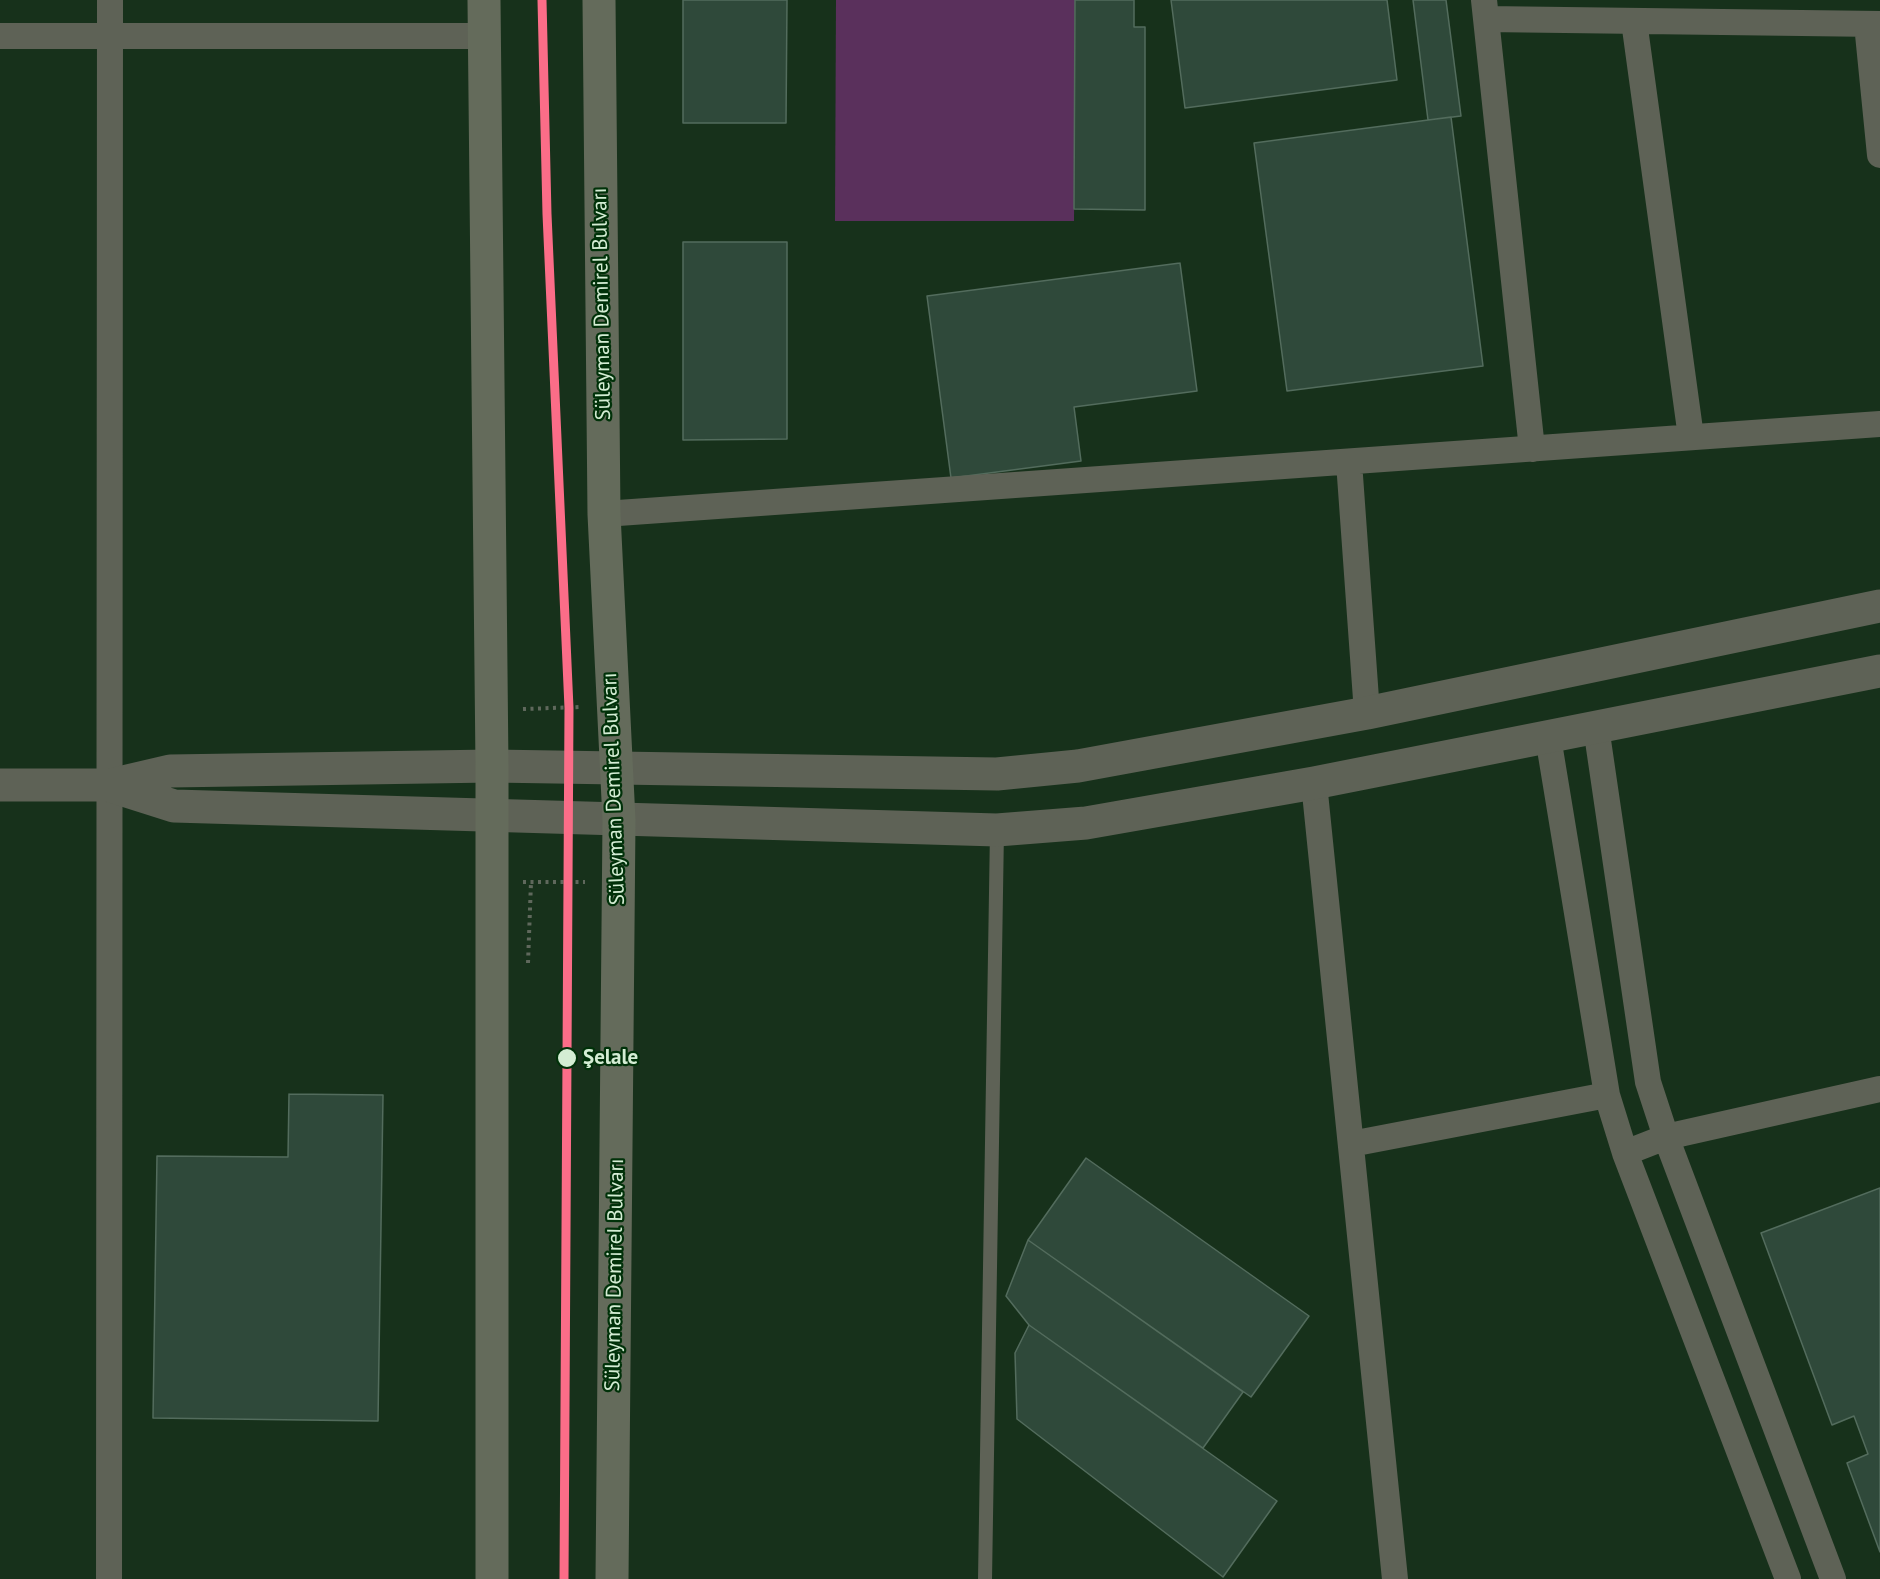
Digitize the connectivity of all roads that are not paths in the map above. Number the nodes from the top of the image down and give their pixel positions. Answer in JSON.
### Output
{"nodes":[{"id":1,"x":110,"y":0,"type":"edge"},
{"id":2,"x":484,"y":0,"type":"edge"},
{"id":3,"x":599,"y":0,"type":"edge"},
{"id":4,"x":1485,"y":9,"type":"edge"},
{"id":5,"x":1634,"y":21,"type":"junction"},
{"id":6,"x":1874,"y":24,"type":"edge"},
{"id":7,"x":0,"y":36,"type":"edge"},
{"id":8,"x":484,"y":36,"type":"junction"},
{"id":9,"x":109,"y":38,"type":"junction"},
{"id":10,"x":1880,"y":155,"type":"edge"},
{"id":11,"x":1880,"y":424,"type":"edge"},
{"id":12,"x":1691,"y":437,"type":"junction"},
{"id":13,"x":1532,"y":449,"type":"junction"},
{"id":14,"x":1349,"y":462,"type":"junction"},
{"id":15,"x":604,"y":514,"type":"junction"},
{"id":16,"x":1880,"y":606,"type":"edge"},
{"id":17,"x":1880,"y":671,"type":"edge"},
{"id":18,"x":1367,"y":713,"type":"junction"},
{"id":19,"x":1596,"y":727,"type":"junction"},
{"id":20,"x":1548,"y":737,"type":"junction"},
{"id":21,"x":492,"y":766,"type":"junction"},
{"id":22,"x":615,"y":768,"type":"junction"},
{"id":23,"x":1314,"y":783,"type":"junction"},
{"id":24,"x":0,"y":785,"type":"edge"},
{"id":25,"x":110,"y":785,"type":"junction"},
{"id":26,"x":491,"y":814,"type":"junction"},
{"id":27,"x":619,"y":820,"type":"junction"},
{"id":28,"x":997,"y":830,"type":"junction"},
{"id":29,"x":1880,"y":1089,"type":"edge"},
{"id":30,"x":1606,"y":1095,"type":"junction"},
{"id":31,"x":1666,"y":1137,"type":"junction"},
{"id":32,"x":1351,"y":1144,"type":"junction"},
{"id":33,"x":1625,"y":1153,"type":"junction"},
{"id":34,"x":109,"y":1579,"type":"edge"},
{"id":35,"x":492,"y":1579,"type":"edge"},
{"id":36,"x":612,"y":1579,"type":"edge"},
{"id":37,"x":985,"y":1579,"type":"edge"},
{"id":38,"x":1395,"y":1579,"type":"edge"},
{"id":39,"x":1788,"y":1579,"type":"edge"},
{"id":40,"x":1833,"y":1579,"type":"edge"}],
"edges":[{"from":1,"to":9,"type":"street"},
{"from":2,"to":8,"type":"main road"},
{"from":3,"to":15,"type":"main road","name":"Süleyman Demirel Bulvarı"},
{"from":4,"to":5,"type":"street"},
{"from":4,"to":13,"type":"street"},
{"from":5,"to":6,"type":"street"},
{"from":5,"to":12,"type":"street"},
{"from":6,"to":10,"type":"street"},
{"from":7,"to":9,"type":"street"},
{"from":8,"to":9,"type":"street"},
{"from":8,"to":21,"type":"main road"},
{"from":9,"to":25,"type":"street"},
{"from":11,"to":12,"type":"street"},
{"from":12,"to":13,"type":"street"},
{"from":13,"to":14,"type":"street"},
{"from":14,"to":15,"type":"street"},
{"from":14,"to":18,"type":"street"},
{"from":15,"to":22,"type":"main road","name":"Süleyman Demirel Bulvarı"},
{"from":16,"to":18,"type":"street"},
{"from":17,"to":19,"type":"street"},
{"from":18,"to":22,"type":"street"},
{"from":19,"to":20,"type":"street"},
{"from":19,"to":31,"type":"street"},
{"from":20,"to":23,"type":"street"},
{"from":20,"to":30,"type":"street"},
{"from":21,"to":22,"type":"street"},
{"from":21,"to":25,"type":"street"},
{"from":21,"to":26,"type":"main road"},
{"from":22,"to":27,"type":"main road","name":"Süleyman Demirel Bulvarı"},
{"from":23,"to":28,"type":"street"},
{"from":23,"to":32,"type":"street"},
{"from":24,"to":25,"type":"street"},
{"from":25,"to":26,"type":"street"},
{"from":25,"to":34,"type":"street"},
{"from":26,"to":27,"type":"street"},
{"from":26,"to":35,"type":"main road"},
{"from":27,"to":28,"type":"street"},
{"from":27,"to":36,"type":"main road","name":"Süleyman Demirel Bulvarı"},
{"from":28,"to":37,"type":"lane"},
{"from":29,"to":31,"type":"street"},
{"from":30,"to":32,"type":"street"},
{"from":30,"to":33,"type":"street"},
{"from":31,"to":33,"type":"street"},
{"from":31,"to":40,"type":"street"},
{"from":32,"to":38,"type":"street"},
{"from":33,"to":39,"type":"street"}]}
